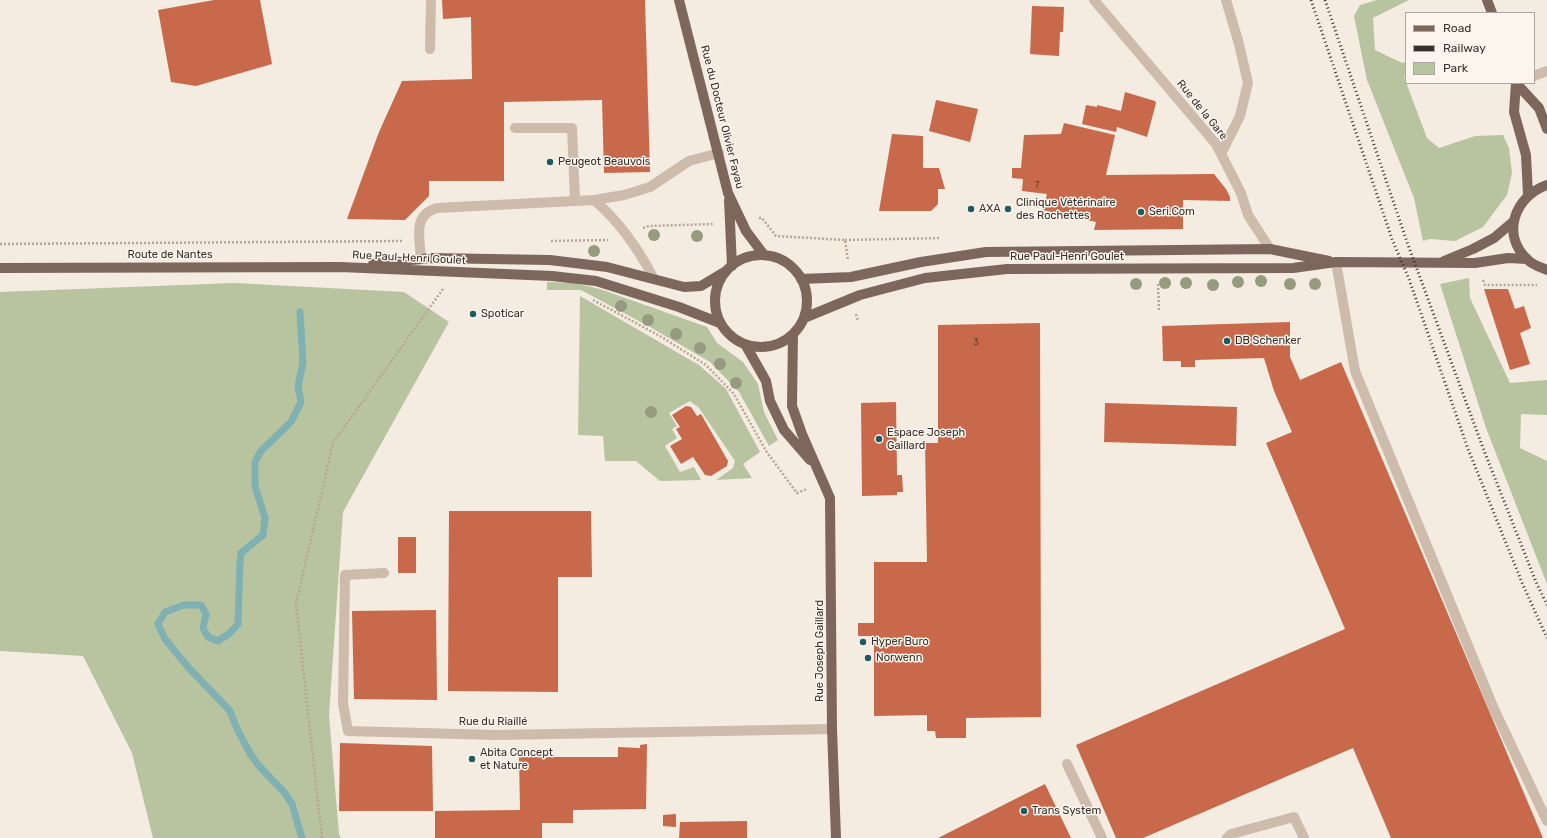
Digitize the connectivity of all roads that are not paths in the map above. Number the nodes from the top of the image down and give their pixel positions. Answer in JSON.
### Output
{"nodes":[{"id":1,"x":431,"y":0,"type":"edge"},
{"id":2,"x":679,"y":0,"type":"edge"},
{"id":3,"x":1094,"y":0,"type":"edge"},
{"id":4,"x":1226,"y":0,"type":"edge"},
{"id":5,"x":1487,"y":0,"type":"edge"},
{"id":6,"x":1492,"y":12,"type":"edge"},
{"id":7,"x":430,"y":49,"type":"dead end"},
{"id":8,"x":1547,"y":71,"type":"edge"},
{"id":9,"x":1535,"y":76,"type":"edge"},
{"id":10,"x":1516,"y":84,"type":"edge"},
{"id":11,"x":1517,"y":84,"type":"edge"},
{"id":12,"x":515,"y":128,"type":"dead end"},
{"id":13,"x":1547,"y":130,"type":"edge"},
{"id":14,"x":719,"y":153,"type":"junction"},
{"id":15,"x":1221,"y":154,"type":"junction"},
{"id":16,"x":1547,"y":185,"type":"edge"},
{"id":17,"x":728,"y":193,"type":"junction"},
{"id":18,"x":1528,"y":195,"type":"junction"},
{"id":19,"x":575,"y":200,"type":"junction"},
{"id":20,"x":594,"y":200,"type":"junction"},
{"id":21,"x":1514,"y":221,"type":"junction"},
{"id":22,"x":1270,"y":249,"type":"junction"},
{"id":23,"x":764,"y":255,"type":"junction"},
{"id":24,"x":421,"y":259,"type":"junction"},
{"id":25,"x":1527,"y":259,"type":"junction"},
{"id":26,"x":1336,"y":262,"type":"junction"},
{"id":27,"x":1438,"y":263,"type":"junction"},
{"id":28,"x":340,"y":267,"type":"junction"},
{"id":29,"x":0,"y":268,"type":"edge"},
{"id":30,"x":729,"y":268,"type":"junction"},
{"id":31,"x":1547,"y":270,"type":"edge"},
{"id":32,"x":654,"y":279,"type":"junction"},
{"id":33,"x":801,"y":279,"type":"junction"},
{"id":34,"x":804,"y":318,"type":"junction"},
{"id":35,"x":720,"y":323,"type":"junction"},
{"id":36,"x":793,"y":334,"type":"junction"},
{"id":37,"x":745,"y":344,"type":"junction"},
{"id":38,"x":817,"y":467,"type":"junction"},
{"id":39,"x":384,"y":573,"type":"dead end"},
{"id":40,"x":832,"y":728,"type":"junction"},
{"id":41,"x":1067,"y":764,"type":"dead end"},
{"id":42,"x":1547,"y":821,"type":"edge"},
{"id":43,"x":836,"y":838,"type":"edge"},
{"id":44,"x":1102,"y":838,"type":"edge"},
{"id":45,"x":1227,"y":838,"type":"edge"},
{"id":46,"x":1304,"y":838,"type":"edge"}],
"edges":[{"from":1,"to":7,"type":"street"},
{"from":2,"to":14,"type":"main road","name":"Rue du Docteur Olivier Fayau"},
{"from":3,"to":15,"type":"street","name":"Rue de la Gare"},
{"from":4,"to":15,"type":"street"},
{"from":5,"to":6,"type":"main road"},
{"from":8,"to":9,"type":"street"},
{"from":10,"to":18,"type":"main road"},
{"from":11,"to":13,"type":"main road"},
{"from":12,"to":19,"type":"street"},
{"from":14,"to":17,"type":"main road","name":"Rue du Docteur Olivier Fayau"},
{"from":14,"to":20,"type":"street"},
{"from":15,"to":22,"type":"street","name":"Rue de la Gare"},
{"from":16,"to":18,"type":"main road"},
{"from":17,"to":23,"type":"main road","name":"Rue du Docteur Olivier Fayau"},
{"from":17,"to":30,"type":"main road"},
{"from":18,"to":21,"type":"main road"},
{"from":19,"to":20,"type":"street"},
{"from":19,"to":24,"type":"street"},
{"from":20,"to":32,"type":"street"},
{"from":21,"to":25,"type":"main road"},
{"from":21,"to":27,"type":"main road","name":"Rue Paul-Henri Goulet"},
{"from":22,"to":26,"type":"main road","name":"Rue Paul-Henri Goulet"},
{"from":22,"to":33,"type":"main road","name":"Rue Paul-Henri Goulet"},
{"from":23,"to":30,"type":"main road"},
{"from":23,"to":33,"type":"main road"},
{"from":24,"to":28,"type":"main road","name":"Rue Paul-Henri Goulet"},
{"from":24,"to":32,"type":"main road","name":"Rue Paul-Henri Goulet"},
{"from":25,"to":27,"type":"main road","name":"Rue Paul-Henri Goulet"},
{"from":25,"to":31,"type":"main road"},
{"from":26,"to":27,"type":"main road","name":"Rue Paul-Henri Goulet"},
{"from":26,"to":34,"type":"main road","name":"Rue Paul-Henri Goulet"},
{"from":26,"to":42,"type":"street"},
{"from":28,"to":29,"type":"main road","name":"Route de Nantes"},
{"from":28,"to":35,"type":"main road","name":"Rue Paul-Henri Goulet"},
{"from":30,"to":32,"type":"main road","name":"Rue Paul-Henri Goulet"},
{"from":30,"to":35,"type":"main road"},
{"from":33,"to":34,"type":"main road"},
{"from":34,"to":36,"type":"main road"},
{"from":35,"to":37,"type":"main road"},
{"from":36,"to":37,"type":"main road"},
{"from":36,"to":38,"type":"main road","name":"Rue Joseph Gaillard"},
{"from":37,"to":38,"type":"main road"},
{"from":38,"to":40,"type":"main road","name":"Rue Joseph Gaillard"},
{"from":39,"to":40,"type":"street","name":"Rue du Riaillé"},
{"from":40,"to":43,"type":"main road","name":"Rue Joseph Gaillard"},
{"from":41,"to":44,"type":"street"},
{"from":45,"to":46,"type":"street"}]}
